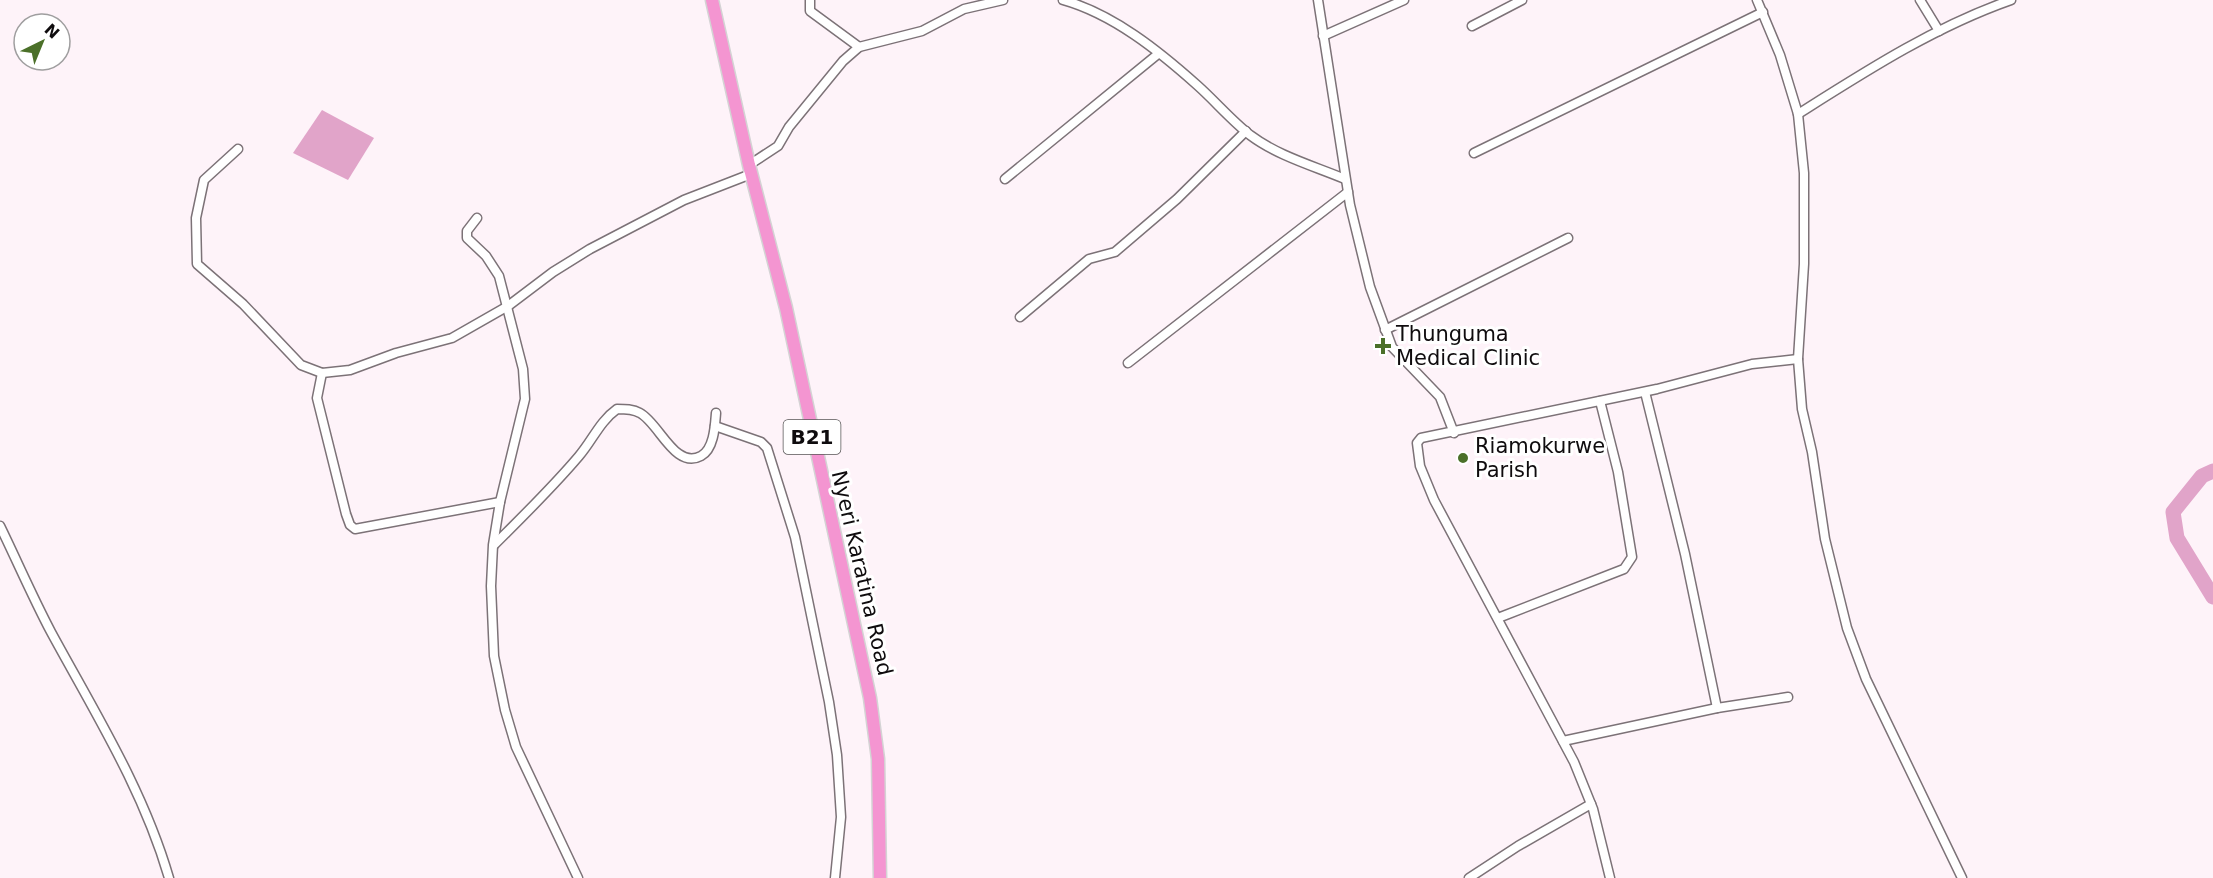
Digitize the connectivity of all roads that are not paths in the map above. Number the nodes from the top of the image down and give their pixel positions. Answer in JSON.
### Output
{"nodes":[{"id":1,"x":712,"y":0,"type":"edge"},
{"id":2,"x":810,"y":0,"type":"edge"},
{"id":3,"x":1003,"y":0,"type":"edge"},
{"id":4,"x":1063,"y":0,"type":"edge"},
{"id":5,"x":1318,"y":0,"type":"edge"},
{"id":6,"x":1404,"y":0,"type":"edge"},
{"id":7,"x":1522,"y":0,"type":"edge"},
{"id":8,"x":1758,"y":0,"type":"edge"},
{"id":9,"x":1920,"y":0,"type":"edge"},
{"id":10,"x":2011,"y":0,"type":"edge"},
{"id":11,"x":1763,"y":12,"type":"junction"},
{"id":12,"x":1472,"y":26,"type":"dead end"},
{"id":13,"x":1939,"y":31,"type":"junction"},
{"id":14,"x":1323,"y":36,"type":"junction"},
{"id":15,"x":859,"y":47,"type":"junction"},
{"id":16,"x":1158,"y":54,"type":"junction"},
{"id":17,"x":1798,"y":114,"type":"junction"},
{"id":18,"x":1246,"y":131,"type":"junction"},
{"id":19,"x":238,"y":149,"type":"dead end"},
{"id":20,"x":1474,"y":153,"type":"dead end"},
{"id":21,"x":750,"y":170,"type":"junction"},
{"id":22,"x":1005,"y":179,"type":"dead end"},
{"id":23,"x":1345,"y":179,"type":"junction"},
{"id":24,"x":1348,"y":192,"type":"junction"},
{"id":25,"x":477,"y":218,"type":"dead end"},
{"id":26,"x":1568,"y":238,"type":"dead end"},
{"id":27,"x":508,"y":306,"type":"junction"},
{"id":28,"x":1020,"y":317,"type":"dead end"},
{"id":29,"x":1385,"y":330,"type":"junction"},
{"id":30,"x":1798,"y":359,"type":"junction"},
{"id":31,"x":1128,"y":363,"type":"dead end"},
{"id":32,"x":322,"y":373,"type":"junction"},
{"id":33,"x":1645,"y":392,"type":"junction"},
{"id":34,"x":1600,"y":401,"type":"junction"},
{"id":35,"x":716,"y":413,"type":"dead end"},
{"id":36,"x":715,"y":426,"type":"junction"},
{"id":37,"x":1454,"y":433,"type":"junction"},
{"id":38,"x":500,"y":502,"type":"junction"},
{"id":39,"x":0,"y":526,"type":"edge"},
{"id":40,"x":493,"y":545,"type":"junction"},
{"id":41,"x":1498,"y":618,"type":"junction"},
{"id":42,"x":1788,"y":697,"type":"dead end"},
{"id":43,"x":1717,"y":708,"type":"junction"},
{"id":44,"x":1563,"y":741,"type":"junction"},
{"id":45,"x":1591,"y":804,"type":"junction"},
{"id":46,"x":169,"y":878,"type":"edge"},
{"id":47,"x":578,"y":878,"type":"edge"},
{"id":48,"x":835,"y":878,"type":"edge"},
{"id":49,"x":879,"y":878,"type":"edge"},
{"id":50,"x":1469,"y":878,"type":"edge"},
{"id":51,"x":1610,"y":878,"type":"edge"},
{"id":52,"x":1962,"y":878,"type":"edge"}],
"edges":[{"from":1,"to":21,"type":"highway","name":"Nyeri Karatina Road","number":"B21"},
{"from":2,"to":15,"type":"street"},
{"from":3,"to":15,"type":"street"},
{"from":4,"to":16,"type":"street"},
{"from":5,"to":14,"type":"street"},
{"from":6,"to":14,"type":"street"},
{"from":7,"to":12,"type":"street"},
{"from":8,"to":11,"type":"street"},
{"from":9,"to":13,"type":"street"},
{"from":10,"to":13,"type":"street"},
{"from":11,"to":17,"type":"street"},
{"from":11,"to":20,"type":"street"},
{"from":13,"to":17,"type":"street"},
{"from":14,"to":23,"type":"street"},
{"from":15,"to":21,"type":"street"},
{"from":16,"to":18,"type":"street"},
{"from":16,"to":22,"type":"street"},
{"from":17,"to":30,"type":"street"},
{"from":18,"to":23,"type":"street"},
{"from":18,"to":28,"type":"street"},
{"from":19,"to":32,"type":"street"},
{"from":21,"to":27,"type":"street"},
{"from":21,"to":49,"type":"highway","name":"Nyeri Karatina Road","number":"B21"},
{"from":23,"to":24,"type":"street"},
{"from":24,"to":29,"type":"street"},
{"from":24,"to":31,"type":"street"},
{"from":25,"to":27,"type":"street"},
{"from":26,"to":29,"type":"street"},
{"from":27,"to":32,"type":"street"},
{"from":27,"to":38,"type":"street"},
{"from":29,"to":37,"type":"street"},
{"from":30,"to":33,"type":"street"},
{"from":30,"to":52,"type":"street"},
{"from":32,"to":38,"type":"street"},
{"from":33,"to":34,"type":"street"},
{"from":33,"to":43,"type":"street"},
{"from":34,"to":37,"type":"street"},
{"from":34,"to":41,"type":"street"},
{"from":35,"to":36,"type":"street"},
{"from":36,"to":40,"type":"street"},
{"from":36,"to":48,"type":"street"},
{"from":37,"to":41,"type":"street"},
{"from":38,"to":40,"type":"street"},
{"from":39,"to":46,"type":"street"},
{"from":40,"to":47,"type":"street"},
{"from":41,"to":44,"type":"street"},
{"from":42,"to":43,"type":"street"},
{"from":43,"to":44,"type":"street"},
{"from":44,"to":45,"type":"street"},
{"from":45,"to":50,"type":"street"},
{"from":45,"to":51,"type":"street"}]}
